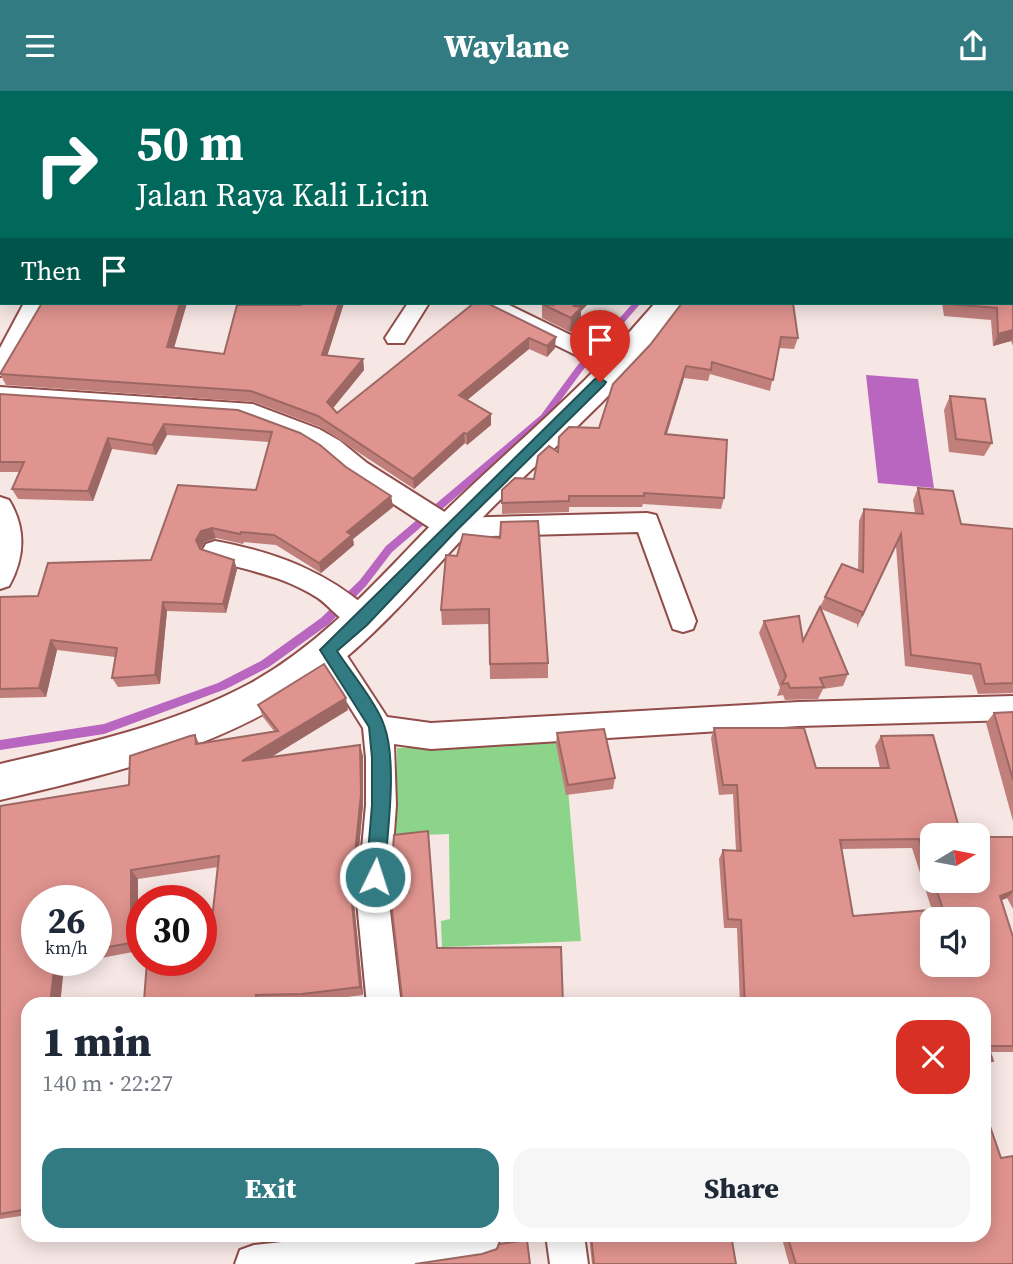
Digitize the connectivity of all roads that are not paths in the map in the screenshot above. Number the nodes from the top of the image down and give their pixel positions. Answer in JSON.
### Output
{"nodes":[{"id":1,"x":33,"y":305,"type":"edge"},
{"id":2,"x":417,"y":305,"type":"edge"},
{"id":3,"x":492,"y":305,"type":"edge"},
{"id":4,"x":505,"y":305,"type":"edge"},
{"id":5,"x":669,"y":305,"type":"edge"},
{"id":6,"x":396,"y":338,"type":"dead end"},
{"id":7,"x":577,"y":347,"type":"junction"},
{"id":8,"x":613,"y":365,"type":"junction"},
{"id":9,"x":0,"y":369,"type":"edge"},
{"id":10,"x":0,"y":395,"type":"edge"},
{"id":11,"x":0,"y":506,"type":"edge"},
{"id":12,"x":437,"y":518,"type":"junction"},
{"id":13,"x":215,"y":551,"type":"edge"},
{"id":14,"x":0,"y":579,"type":"edge"},
{"id":15,"x":350,"y":609,"type":"junction"},
{"id":16,"x":683,"y":621,"type":"dead end"},
{"id":17,"x":328,"y":650,"type":"junction"},
{"id":18,"x":1013,"y":708,"type":"edge"},
{"id":19,"x":377,"y":726,"type":"junction"},
{"id":20,"x":0,"y":782,"type":"edge"},
{"id":21,"x":383,"y":997,"type":"edge"},
{"id":22,"x":438,"y":1242,"type":"edge"},
{"id":23,"x":566,"y":1242,"type":"edge"},
{"id":24,"x":319,"y":1261,"type":"edge"},
{"id":25,"x":254,"y":1264,"type":"edge"},
{"id":26,"x":569,"y":1264,"type":"edge"}],
"edges":[{"from":1,"to":9,"type":"street"},
{"from":2,"to":6,"type":"street"},
{"from":3,"to":7,"type":"street"},
{"from":4,"to":7,"type":"street"},
{"from":5,"to":8,"type":"street"},
{"from":7,"to":8,"type":"street"},
{"from":8,"to":12,"type":"street"},
{"from":10,"to":12,"type":"street"},
{"from":11,"to":14,"type":"street"},
{"from":12,"to":15,"type":"street"},
{"from":12,"to":16,"type":"street"},
{"from":13,"to":15,"type":"street"},
{"from":15,"to":17,"type":"street"},
{"from":17,"to":19,"type":"street"},
{"from":17,"to":20,"type":"street"},
{"from":18,"to":19,"type":"street"},
{"from":19,"to":21,"type":"street"},
{"from":22,"to":24,"type":"street"},
{"from":23,"to":26,"type":"street"},
{"from":24,"to":25,"type":"street"}]}
